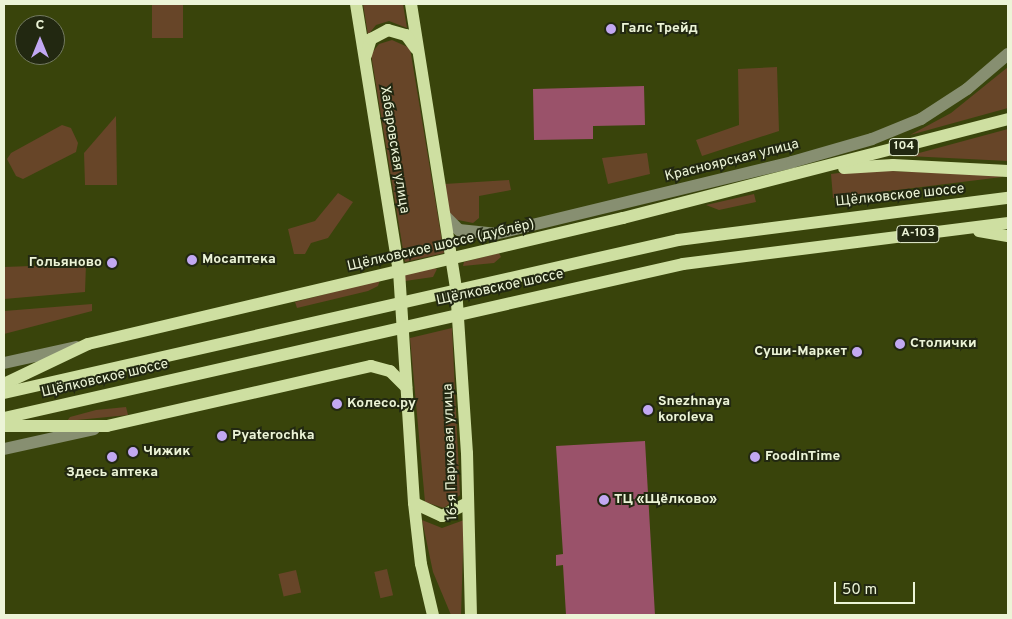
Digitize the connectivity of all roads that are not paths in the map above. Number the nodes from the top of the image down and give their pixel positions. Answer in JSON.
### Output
{"nodes":[{"id":1,"x":356,"y":4,"type":"edge"},
{"id":2,"x":411,"y":4,"type":"edge"},
{"id":3,"x":419,"y":53,"type":"junction"},
{"id":4,"x":1008,"y":54,"type":"edge"},
{"id":5,"x":365,"y":63,"type":"junction"},
{"id":6,"x":1008,"y":118,"type":"edge"},
{"id":7,"x":1008,"y":171,"type":"edge"},
{"id":8,"x":800,"y":173,"type":"junction"},
{"id":9,"x":1008,"y":198,"type":"edge"},
{"id":10,"x":445,"y":216,"type":"junction"},
{"id":11,"x":1008,"y":223,"type":"edge"},
{"id":12,"x":964,"y":228,"type":"junction"},
{"id":13,"x":1008,"y":236,"type":"edge"},
{"id":14,"x":452,"y":259,"type":"junction"},
{"id":15,"x":399,"y":271,"type":"junction"},
{"id":16,"x":456,"y":288,"type":"junction"},
{"id":17,"x":402,"y":301,"type":"junction"},
{"id":18,"x":459,"y":312,"type":"junction"},
{"id":19,"x":402,"y":326,"type":"junction"},
{"id":20,"x":88,"y":344,"type":"junction"},
{"id":21,"x":4,"y":363,"type":"edge"},
{"id":22,"x":4,"y":384,"type":"edge"},
{"id":23,"x":406,"y":388,"type":"junction"},
{"id":24,"x":4,"y":393,"type":"edge"},
{"id":25,"x":4,"y":418,"type":"edge"},
{"id":26,"x":4,"y":426,"type":"edge"},
{"id":27,"x":107,"y":426,"type":"junction"},
{"id":28,"x":4,"y":449,"type":"edge"},
{"id":29,"x":414,"y":503,"type":"junction"},
{"id":30,"x":468,"y":503,"type":"junction"},
{"id":31,"x":433,"y":615,"type":"edge"},
{"id":32,"x":471,"y":615,"type":"edge"}],
"edges":[{"from":1,"to":5,"type":"main road","name":"Хабаровская улица"},
{"from":2,"to":3,"type":"main road"},
{"from":3,"to":5,"type":"main road"},
{"from":3,"to":10,"type":"main road"},
{"from":4,"to":10,"type":"street","name":"Красноярская улица"},
{"from":5,"to":15,"type":"main road","name":"Хабаровская улица"},
{"from":6,"to":8,"type":"main road","number":"104"},
{"from":7,"to":8,"type":"main road"},
{"from":8,"to":14,"type":"main road","name":"Щёлковское шоссе (дублёр)"},
{"from":9,"to":16,"type":"main road","name":"Щёлковское шоссе"},
{"from":10,"to":14,"type":"main road"},
{"from":11,"to":12,"type":"main road","name":"Щёлковское шоссе"},
{"from":12,"to":13,"type":"main road"},
{"from":12,"to":18,"type":"main road","name":"Щёлковское шоссе","number":"А-103"},
{"from":14,"to":15,"type":"main road","name":"Щёлковское шоссе (дублёр)"},
{"from":14,"to":16,"type":"main road"},
{"from":15,"to":17,"type":"main road","name":"Хабаровская улица"},
{"from":15,"to":20,"type":"main road","name":"Щёлковское шоссе (дублёр)"},
{"from":16,"to":17,"type":"main road","name":"Щёлковское шоссе"},
{"from":16,"to":18,"type":"main road","name":"16-я Парковая улица"},
{"from":17,"to":19,"type":"main road"},
{"from":17,"to":24,"type":"main road","name":"Щёлковское шоссе"},
{"from":18,"to":19,"type":"main road","name":"Щёлковское шоссе"},
{"from":18,"to":30,"type":"main road","name":"16-я Парковая улица"},
{"from":19,"to":23,"type":"main road"},
{"from":19,"to":25,"type":"main road","name":"Щёлковское шоссе"},
{"from":20,"to":21,"type":"street","name":"Щёлковское шоссе (дублёр)"},
{"from":20,"to":22,"type":"main road","name":"Щёлковское шоссе (дублёр)"},
{"from":23,"to":27,"type":"main road"},
{"from":23,"to":29,"type":"main road"},
{"from":26,"to":27,"type":"main road"},
{"from":27,"to":28,"type":"street"},
{"from":29,"to":30,"type":"main road"},
{"from":29,"to":31,"type":"main road"},
{"from":30,"to":32,"type":"main road","name":"16-я Парковая улица"}]}
